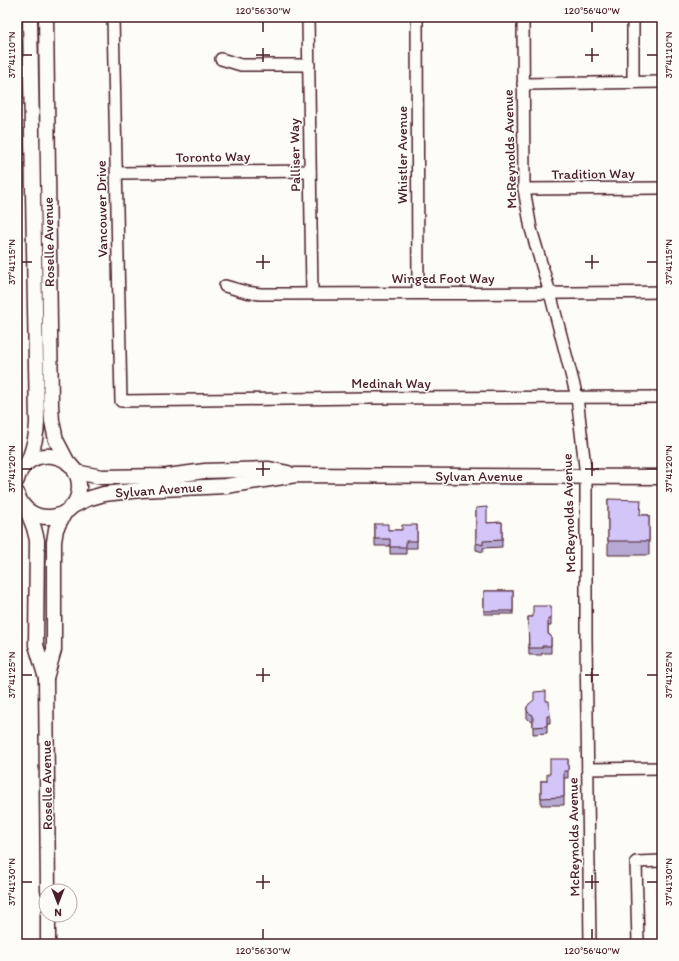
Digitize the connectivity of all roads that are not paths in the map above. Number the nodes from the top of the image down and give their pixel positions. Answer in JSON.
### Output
{"nodes":[{"id":1,"x":30,"y":17,"type":"edge"},
{"id":2,"x":46,"y":17,"type":"edge"},
{"id":3,"x":113,"y":17,"type":"edge"},
{"id":4,"x":308,"y":17,"type":"edge"},
{"id":5,"x":417,"y":17,"type":"edge"},
{"id":6,"x":523,"y":17,"type":"edge"},
{"id":7,"x":633,"y":17,"type":"edge"},
{"id":8,"x":221,"y":59,"type":"dead end"},
{"id":9,"x":309,"y":65,"type":"junction"},
{"id":10,"x":633,"y":82,"type":"junction"},
{"id":11,"x":662,"y":82,"type":"edge"},
{"id":12,"x":523,"y":84,"type":"junction"},
{"id":13,"x":310,"y":171,"type":"junction"},
{"id":14,"x":117,"y":173,"type":"junction"},
{"id":15,"x":662,"y":188,"type":"edge"},
{"id":16,"x":524,"y":189,"type":"junction"},
{"id":17,"x":225,"y":286,"type":"dead end"},
{"id":18,"x":662,"y":292,"type":"edge"},
{"id":19,"x":312,"y":293,"type":"junction"},
{"id":20,"x":418,"y":293,"type":"junction"},
{"id":21,"x":550,"y":293,"type":"junction"},
{"id":22,"x":577,"y":397,"type":"junction"},
{"id":23,"x":662,"y":397,"type":"edge"},
{"id":24,"x":121,"y":401,"type":"joint"},
{"id":25,"x":72,"y":467,"type":"junction"},
{"id":26,"x":21,"y":470,"type":"edge"},
{"id":27,"x":296,"y":475,"type":"junction"},
{"id":28,"x":586,"y":476,"type":"junction"},
{"id":29,"x":662,"y":477,"type":"edge"},
{"id":30,"x":21,"y":502,"type":"edge"},
{"id":31,"x":68,"y":509,"type":"junction"},
{"id":32,"x":46,"y":678,"type":"junction"},
{"id":33,"x":662,"y":768,"type":"edge"},
{"id":34,"x":588,"y":769,"type":"junction"},
{"id":35,"x":662,"y":861,"type":"edge"},
{"id":36,"x":48,"y":883,"type":"edge"},
{"id":37,"x":48,"y":923,"type":"edge"},
{"id":38,"x":48,"y":944,"type":"edge"},
{"id":39,"x":590,"y":944,"type":"edge"},
{"id":40,"x":638,"y":944,"type":"edge"}],
"edges":[{"from":1,"to":26,"type":"main road","name":"Roselle Avenue"},
{"from":2,"to":25,"type":"main road","name":"Roselle Avenue"},
{"from":3,"to":14,"type":"street","name":"Vancouver Drive"},
{"from":4,"to":9,"type":"street","name":"Palliser Way"},
{"from":5,"to":20,"type":"street","name":"Whistler Avenue"},
{"from":6,"to":12,"type":"street","name":"McReynolds Avenue"},
{"from":7,"to":10,"type":"street"},
{"from":8,"to":9,"type":"street"},
{"from":9,"to":13,"type":"street","name":"Palliser Way"},
{"from":10,"to":11,"type":"street"},
{"from":10,"to":12,"type":"street"},
{"from":12,"to":16,"type":"street","name":"McReynolds Avenue"},
{"from":13,"to":14,"type":"street","name":"Toronto Way"},
{"from":13,"to":19,"type":"street","name":"Palliser Way"},
{"from":14,"to":24,"type":"street","name":"Vancouver Drive"},
{"from":15,"to":16,"type":"street","name":"Tradition Way"},
{"from":16,"to":21,"type":"street","name":"McReynolds Avenue"},
{"from":17,"to":19,"type":"street","name":"Winged Foot Way"},
{"from":18,"to":21,"type":"street","name":"Winged Foot Way"},
{"from":19,"to":20,"type":"street","name":"Winged Foot Way"},
{"from":20,"to":21,"type":"street","name":"Winged Foot Way"},
{"from":21,"to":22,"type":"street","name":"McReynolds Avenue"},
{"from":22,"to":23,"type":"street","name":"Medinah Way"},
{"from":22,"to":24,"type":"street","name":"Medinah Way"},
{"from":22,"to":28,"type":"street","name":"McReynolds Avenue"},
{"from":25,"to":26,"type":"main road","name":"Sylvan Avenue"},
{"from":25,"to":27,"type":"main road","name":"Sylvan Avenue"},
{"from":25,"to":31,"type":"main road","name":"Roselle Avenue"},
{"from":27,"to":28,"type":"main road","name":"Sylvan Avenue"},
{"from":27,"to":31,"type":"main road","name":"Sylvan Avenue"},
{"from":28,"to":29,"type":"main road","name":"Sylvan Avenue"},
{"from":28,"to":34,"type":"street","name":"McReynolds Avenue"},
{"from":30,"to":31,"type":"main road","name":"Sylvan Avenue"},
{"from":30,"to":32,"type":"main road","name":"Roselle Avenue"},
{"from":31,"to":32,"type":"main road","name":"Roselle Avenue"},
{"from":32,"to":36,"type":"main road","name":"Roselle Avenue"},
{"from":33,"to":34,"type":"street"},
{"from":34,"to":39,"type":"street","name":"McReynolds Avenue"},
{"from":35,"to":40,"type":"street"},
{"from":37,"to":38,"type":"main road"}]}
